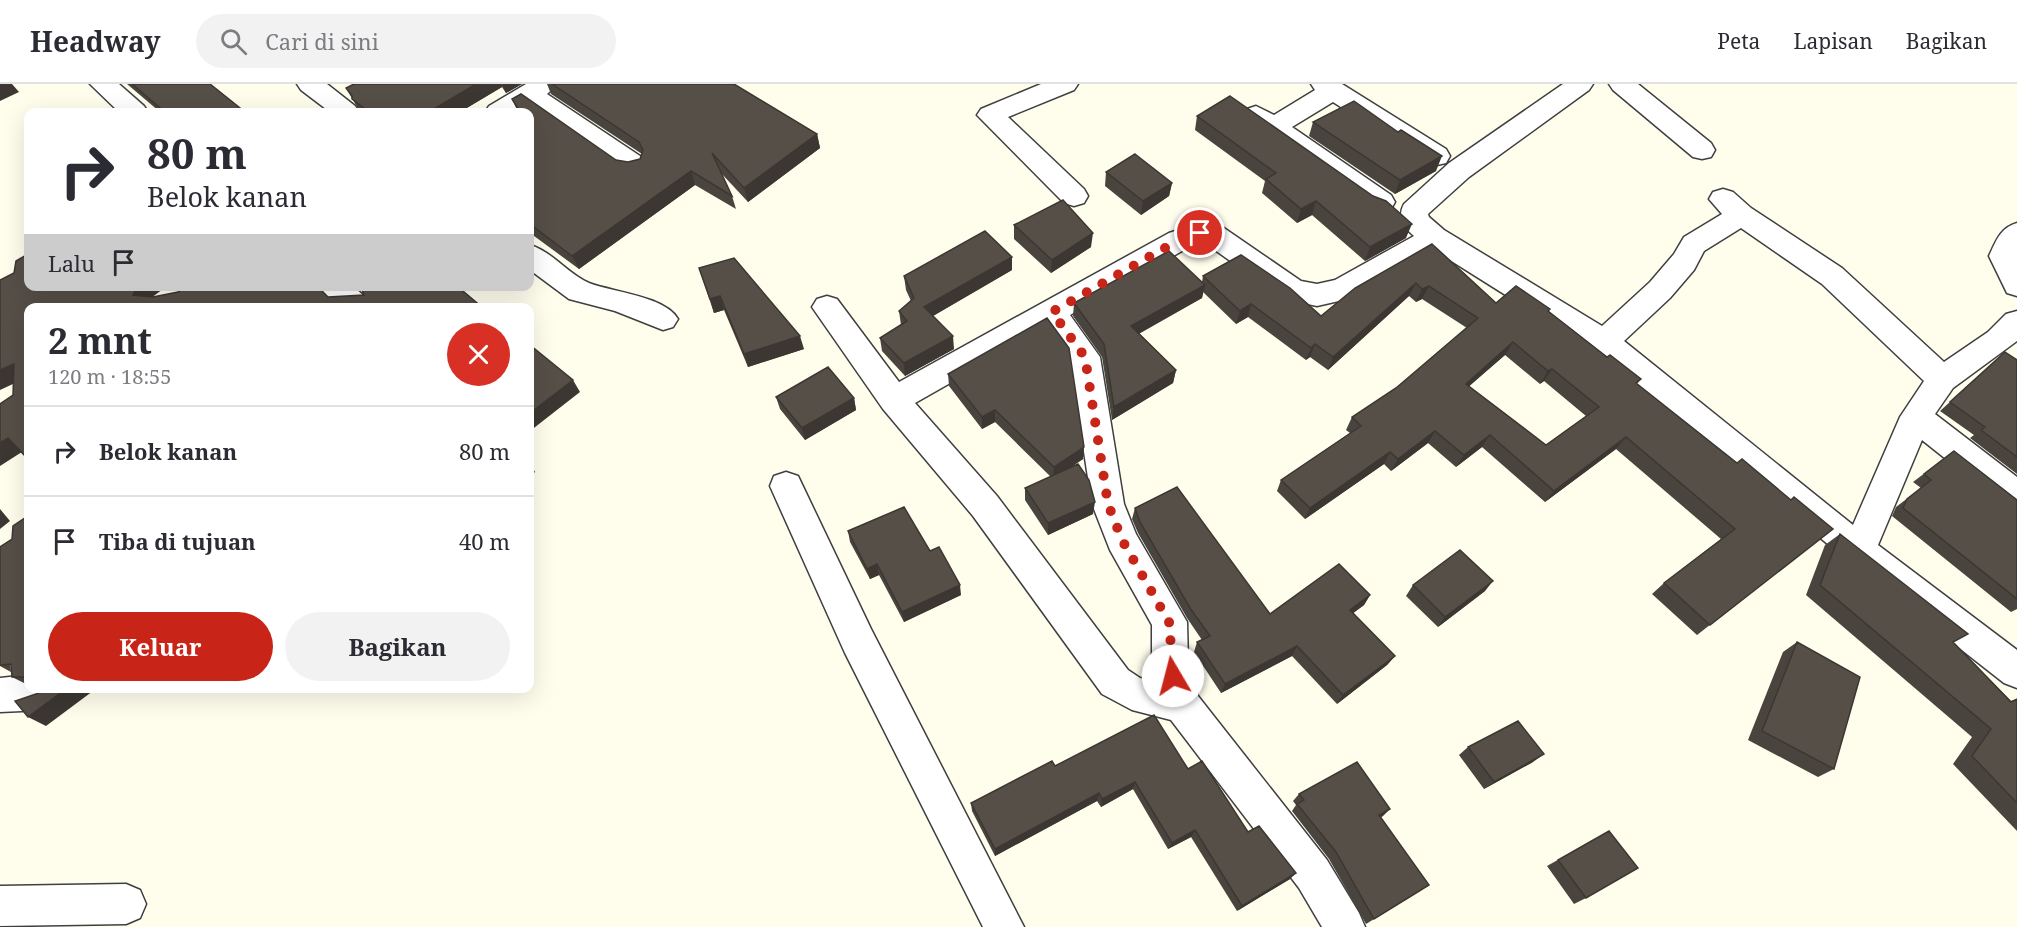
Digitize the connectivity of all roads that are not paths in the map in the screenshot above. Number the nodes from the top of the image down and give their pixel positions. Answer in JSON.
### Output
{"nodes":[{"id":1,"x":103,"y":84,"type":"edge"},
{"id":2,"x":310,"y":84,"type":"edge"},
{"id":3,"x":1065,"y":84,"type":"edge"},
{"id":4,"x":1581,"y":84,"type":"edge"},
{"id":5,"x":1622,"y":84,"type":"edge"},
{"id":6,"x":1328,"y":87,"type":"edge"},
{"id":7,"x":537,"y":89,"type":"edge"},
{"id":8,"x":344,"y":101,"type":"edge"},
{"id":9,"x":130,"y":108,"type":"edge"},
{"id":10,"x":505,"y":108,"type":"edge"},
{"id":11,"x":1250,"y":111,"type":"edge"},
{"id":12,"x":1273,"y":127,"type":"junction"},
{"id":13,"x":1702,"y":150,"type":"dead end"},
{"id":14,"x":633,"y":165,"type":"edge"},
{"id":15,"x":1459,"y":170,"type":"junction"},
{"id":16,"x":1074,"y":196,"type":"dead end"},
{"id":17,"x":1414,"y":211,"type":"junction"},
{"id":18,"x":2017,"y":233,"type":"edge"},
{"id":19,"x":1434,"y":237,"type":"junction"},
{"id":20,"x":534,"y":259,"type":"edge"},
{"id":21,"x":2017,"y":285,"type":"edge"},
{"id":22,"x":339,"y":291,"type":"edge"},
{"id":23,"x":353,"y":303,"type":"edge"},
{"id":24,"x":828,"y":307,"type":"dead end"},
{"id":25,"x":1052,"y":312,"type":"junction"},
{"id":26,"x":663,"y":319,"type":"dead end"},
{"id":27,"x":2011,"y":339,"type":"edge"},
{"id":28,"x":1604,"y":342,"type":"junction"},
{"id":29,"x":1942,"y":379,"type":"junction"},
{"id":30,"x":894,"y":400,"type":"junction"},
{"id":31,"x":1916,"y":417,"type":"junction"},
{"id":32,"x":786,"y":486,"type":"dead end"},
{"id":33,"x":2017,"y":496,"type":"edge"},
{"id":34,"x":1859,"y":549,"type":"junction"},
{"id":35,"x":2017,"y":671,"type":"edge"},
{"id":36,"x":1182,"y":705,"type":"junction"},
{"id":37,"x":126,"y":904,"type":"dead end"},
{"id":38,"x":0,"y":906,"type":"edge"},
{"id":39,"x":1004,"y":927,"type":"edge"},
{"id":40,"x":1346,"y":927,"type":"edge"}],
"edges":[{"from":1,"to":9,"type":"street"},
{"from":2,"to":8,"type":"street"},
{"from":3,"to":16,"type":"street"},
{"from":4,"to":15,"type":"street"},
{"from":5,"to":13,"type":"street"},
{"from":6,"to":12,"type":"street"},
{"from":6,"to":15,"type":"street"},
{"from":7,"to":10,"type":"street"},
{"from":7,"to":14,"type":"street"},
{"from":11,"to":12,"type":"street"},
{"from":12,"to":17,"type":"street"},
{"from":15,"to":17,"type":"street"},
{"from":17,"to":19,"type":"street"},
{"from":18,"to":21,"type":"street"},
{"from":19,"to":25,"type":"street"},
{"from":19,"to":28,"type":"street"},
{"from":20,"to":26,"type":"street"},
{"from":22,"to":23,"type":"street"},
{"from":24,"to":30,"type":"street"},
{"from":25,"to":30,"type":"street"},
{"from":25,"to":36,"type":"street"},
{"from":27,"to":29,"type":"street"},
{"from":28,"to":29,"type":"street"},
{"from":28,"to":34,"type":"street"},
{"from":29,"to":31,"type":"street"},
{"from":30,"to":36,"type":"street"},
{"from":31,"to":33,"type":"street"},
{"from":31,"to":34,"type":"street"},
{"from":32,"to":39,"type":"street"},
{"from":34,"to":35,"type":"street"},
{"from":36,"to":40,"type":"street"},
{"from":37,"to":38,"type":"street"}]}
